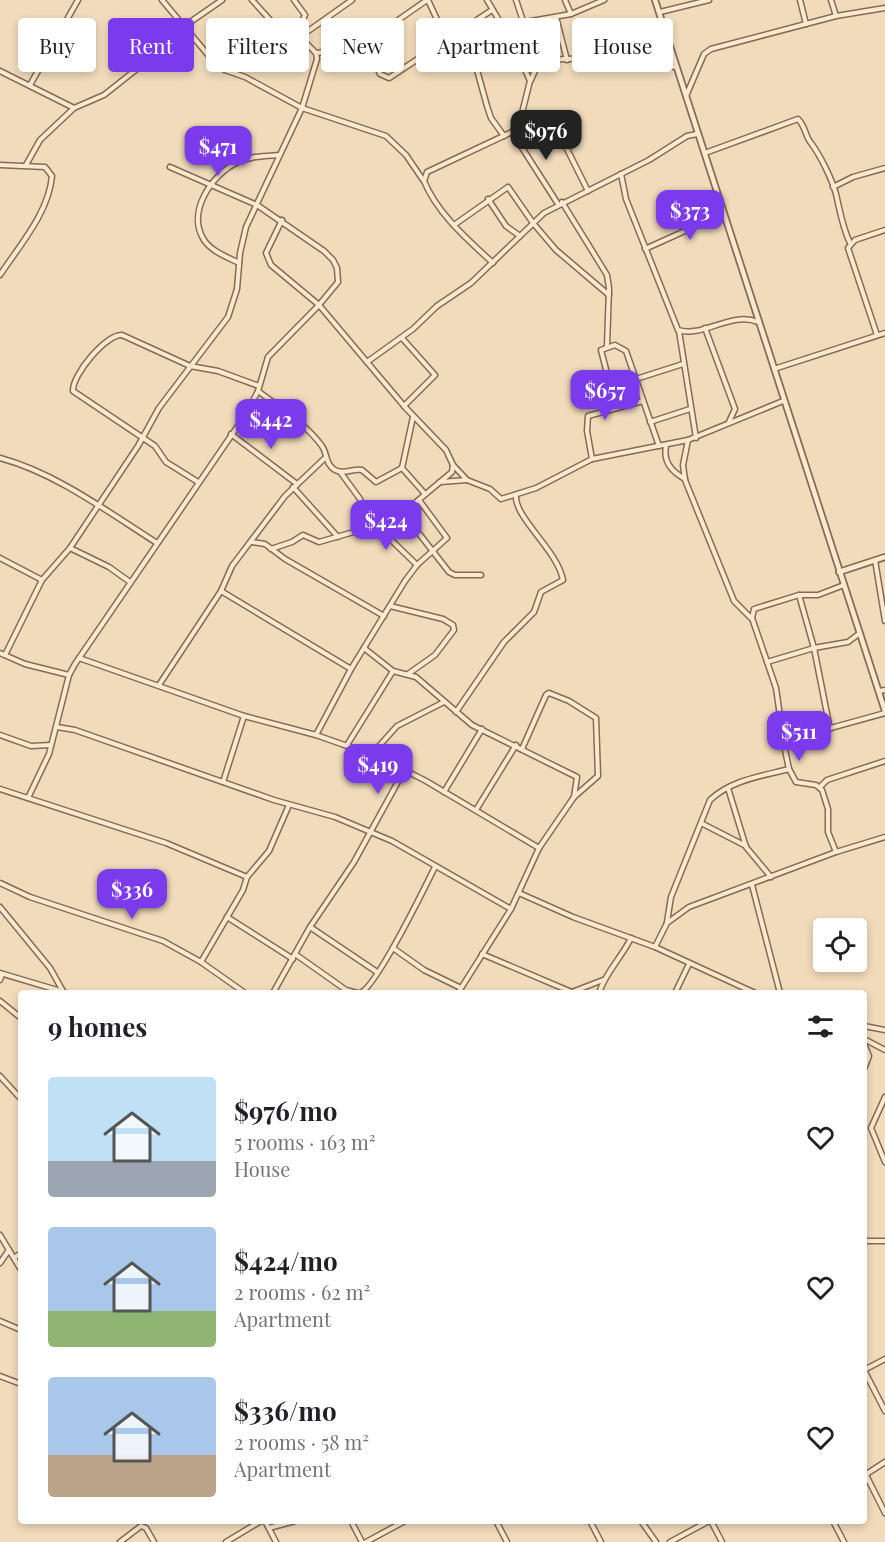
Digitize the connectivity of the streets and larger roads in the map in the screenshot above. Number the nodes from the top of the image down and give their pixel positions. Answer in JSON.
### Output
{"nodes":[{"id":1,"x":78,"y":0,"type":"edge"},
{"id":2,"x":162,"y":0,"type":"edge"},
{"id":3,"x":222,"y":0,"type":"edge"},
{"id":4,"x":252,"y":0,"type":"edge"},
{"id":5,"x":294,"y":0,"type":"edge"},
{"id":6,"x":427,"y":0,"type":"edge"},
{"id":7,"x":487,"y":0,"type":"edge"},
{"id":8,"x":516,"y":0,"type":"edge"},
{"id":9,"x":564,"y":0,"type":"edge"},
{"id":10,"x":604,"y":0,"type":"edge"},
{"id":11,"x":656,"y":0,"type":"edge"},
{"id":12,"x":709,"y":0,"type":"edge"},
{"id":13,"x":800,"y":0,"type":"edge"},
{"id":14,"x":831,"y":0,"type":"edge"},
{"id":15,"x":349,"y":1,"type":"edge"},
{"id":16,"x":885,"y":8,"type":"edge"},
{"id":17,"x":492,"y":10,"type":"junction"},
{"id":18,"x":660,"y":12,"type":"junction"},
{"id":19,"x":571,"y":14,"type":"junction"},
{"id":20,"x":556,"y":16,"type":"junction"},
{"id":21,"x":836,"y":16,"type":"junction"},
{"id":22,"x":176,"y":18,"type":"edge"},
{"id":23,"x":268,"y":18,"type":"edge"},
{"id":24,"x":304,"y":18,"type":"edge"},
{"id":25,"x":401,"y":18,"type":"edge"},
{"id":26,"x":436,"y":18,"type":"edge"},
{"id":27,"x":479,"y":18,"type":"edge"},
{"id":28,"x":497,"y":18,"type":"edge"},
{"id":29,"x":522,"y":18,"type":"edge"},
{"id":30,"x":543,"y":18,"type":"edge"},
{"id":31,"x":194,"y":19,"type":"edge"},
{"id":32,"x":806,"y":24,"type":"junction"},
{"id":33,"x":309,"y":30,"type":"edge"},
{"id":34,"x":194,"y":38,"type":"edge"},
{"id":35,"x":309,"y":46,"type":"edge"},
{"id":36,"x":316,"y":52,"type":"junction"},
{"id":37,"x":321,"y":52,"type":"edge"},
{"id":38,"x":567,"y":60,"type":"junction"},
{"id":39,"x":676,"y":67,"type":"junction"},
{"id":40,"x":0,"y":71,"type":"edge"},
{"id":41,"x":134,"y":72,"type":"edge"},
{"id":42,"x":379,"y":72,"type":"edge"},
{"id":43,"x":398,"y":72,"type":"edge"},
{"id":44,"x":477,"y":72,"type":"edge"},
{"id":45,"x":525,"y":72,"type":"edge"},
{"id":46,"x":530,"y":81,"type":"junction"},
{"id":47,"x":30,"y":85,"type":"junction"},
{"id":48,"x":686,"y":96,"type":"junction"},
{"id":49,"x":74,"y":108,"type":"junction"},
{"id":50,"x":302,"y":108,"type":"junction"},
{"id":51,"x":556,"y":128,"type":"dead end"},
{"id":52,"x":512,"y":132,"type":"junction"},
{"id":53,"x":697,"y":134,"type":"junction"},
{"id":54,"x":504,"y":136,"type":"junction"},
{"id":55,"x":705,"y":153,"type":"junction"},
{"id":56,"x":279,"y":155,"type":"junction"},
{"id":57,"x":0,"y":165,"type":"edge"},
{"id":58,"x":26,"y":165,"type":"junction"},
{"id":59,"x":170,"y":167,"type":"dead end"},
{"id":60,"x":885,"y":168,"type":"edge"},
{"id":61,"x":621,"y":174,"type":"junction"},
{"id":62,"x":424,"y":181,"type":"junction"},
{"id":63,"x":210,"y":186,"type":"junction"},
{"id":64,"x":833,"y":187,"type":"junction"},
{"id":65,"x":588,"y":191,"type":"junction"},
{"id":66,"x":488,"y":199,"type":"junction"},
{"id":67,"x":560,"y":203,"type":"junction"},
{"id":68,"x":257,"y":205,"type":"junction"},
{"id":69,"x":722,"y":209,"type":"junction"},
{"id":70,"x":282,"y":220,"type":"junction"},
{"id":71,"x":533,"y":223,"type":"junction"},
{"id":72,"x":454,"y":225,"type":"junction"},
{"id":73,"x":885,"y":230,"type":"edge"},
{"id":74,"x":520,"y":236,"type":"junction"},
{"id":75,"x":850,"y":243,"type":"junction"},
{"id":76,"x":645,"y":249,"type":"junction"},
{"id":77,"x":492,"y":262,"type":"junction"},
{"id":78,"x":239,"y":264,"type":"junction"},
{"id":79,"x":0,"y":275,"type":"edge"},
{"id":80,"x":609,"y":295,"type":"junction"},
{"id":81,"x":319,"y":306,"type":"junction"},
{"id":82,"x":758,"y":322,"type":"junction"},
{"id":83,"x":705,"y":328,"type":"junction"},
{"id":84,"x":679,"y":331,"type":"junction"},
{"id":85,"x":885,"y":333,"type":"edge"},
{"id":86,"x":877,"y":335,"type":"junction"},
{"id":87,"x":402,"y":338,"type":"junction"},
{"id":88,"x":608,"y":346,"type":"junction"},
{"id":89,"x":367,"y":362,"type":"junction"},
{"id":90,"x":683,"y":364,"type":"junction"},
{"id":91,"x":189,"y":366,"type":"junction"},
{"id":92,"x":774,"y":369,"type":"junction"},
{"id":93,"x":636,"y":379,"type":"junction"},
{"id":94,"x":258,"y":388,"type":"junction"},
{"id":95,"x":644,"y":401,"type":"junction"},
{"id":96,"x":783,"y":401,"type":"junction"},
{"id":97,"x":404,"y":406,"type":"junction"},
{"id":98,"x":616,"y":408,"type":"junction"},
{"id":99,"x":690,"y":409,"type":"junction"},
{"id":100,"x":413,"y":416,"type":"junction"},
{"id":101,"x":650,"y":422,"type":"junction"},
{"id":102,"x":728,"y":424,"type":"junction"},
{"id":103,"x":231,"y":434,"type":"junction"},
{"id":104,"x":142,"y":437,"type":"junction"},
{"id":105,"x":696,"y":438,"type":"junction"},
{"id":106,"x":688,"y":440,"type":"junction"},
{"id":107,"x":667,"y":444,"type":"junction"},
{"id":108,"x":659,"y":446,"type":"junction"},
{"id":109,"x":325,"y":458,"type":"junction"},
{"id":110,"x":0,"y":459,"type":"edge"},
{"id":111,"x":592,"y":459,"type":"junction"},
{"id":112,"x":453,"y":465,"type":"junction"},
{"id":113,"x":402,"y":468,"type":"junction"},
{"id":114,"x":341,"y":472,"type":"junction"},
{"id":115,"x":467,"y":480,"type":"junction"},
{"id":116,"x":685,"y":480,"type":"junction"},
{"id":117,"x":198,"y":482,"type":"junction"},
{"id":118,"x":439,"y":482,"type":"junction"},
{"id":119,"x":295,"y":485,"type":"junction"},
{"id":120,"x":425,"y":494,"type":"junction"},
{"id":121,"x":516,"y":494,"type":"junction"},
{"id":122,"x":419,"y":500,"type":"junction"},
{"id":123,"x":98,"y":507,"type":"junction"},
{"id":124,"x":403,"y":513,"type":"junction"},
{"id":125,"x":385,"y":523,"type":"junction"},
{"id":126,"x":370,"y":528,"type":"junction"},
{"id":127,"x":338,"y":537,"type":"junction"},
{"id":128,"x":252,"y":542,"type":"junction"},
{"id":129,"x":157,"y":543,"type":"junction"},
{"id":130,"x":70,"y":548,"type":"junction"},
{"id":131,"x":271,"y":549,"type":"junction"},
{"id":132,"x":432,"y":551,"type":"junction"},
{"id":133,"x":885,"y":557,"type":"edge"},
{"id":134,"x":0,"y":558,"type":"edge"},
{"id":135,"x":875,"y":560,"type":"junction"},
{"id":136,"x":417,"y":565,"type":"junction"},
{"id":137,"x":839,"y":572,"type":"junction"},
{"id":138,"x":481,"y":575,"type":"dead end"},
{"id":139,"x":42,"y":580,"type":"junction"},
{"id":140,"x":130,"y":582,"type":"junction"},
{"id":141,"x":844,"y":585,"type":"junction"},
{"id":142,"x":221,"y":591,"type":"junction"},
{"id":143,"x":799,"y":595,"type":"junction"},
{"id":144,"x":390,"y":606,"type":"junction"},
{"id":145,"x":754,"y":609,"type":"junction"},
{"id":146,"x":742,"y":610,"type":"junction"},
{"id":147,"x":384,"y":616,"type":"junction"},
{"id":148,"x":752,"y":618,"type":"junction"},
{"id":149,"x":885,"y":621,"type":"edge"},
{"id":150,"x":860,"y":633,"type":"junction"},
{"id":151,"x":364,"y":648,"type":"junction"},
{"id":152,"x":814,"y":648,"type":"junction"},
{"id":153,"x":0,"y":653,"type":"edge"},
{"id":154,"x":5,"y":655,"type":"junction"},
{"id":155,"x":79,"y":658,"type":"junction"},
{"id":156,"x":767,"y":662,"type":"junction"},
{"id":157,"x":351,"y":669,"type":"junction"},
{"id":158,"x":393,"y":671,"type":"junction"},
{"id":159,"x":69,"y":675,"type":"junction"},
{"id":160,"x":408,"y":675,"type":"junction"},
{"id":161,"x":159,"y":685,"type":"junction"},
{"id":162,"x":882,"y":691,"type":"edge"},
{"id":163,"x":444,"y":702,"type":"junction"},
{"id":164,"x":456,"y":712,"type":"junction"},
{"id":165,"x":885,"y":712,"type":"edge"},
{"id":166,"x":244,"y":716,"type":"junction"},
{"id":167,"x":57,"y":727,"type":"junction"},
{"id":168,"x":482,"y":729,"type":"junction"},
{"id":169,"x":830,"y":729,"type":"junction"},
{"id":170,"x":0,"y":735,"type":"edge"},
{"id":171,"x":316,"y":735,"type":"junction"},
{"id":172,"x":51,"y":745,"type":"junction"},
{"id":173,"x":347,"y":745,"type":"junction"},
{"id":174,"x":516,"y":745,"type":"junction"},
{"id":175,"x":784,"y":745,"type":"junction"},
{"id":176,"x":522,"y":749,"type":"junction"},
{"id":177,"x":371,"y":755,"type":"junction"},
{"id":178,"x":885,"y":761,"type":"edge"},
{"id":179,"x":405,"y":769,"type":"junction"},
{"id":180,"x":789,"y":769,"type":"junction"},
{"id":181,"x":223,"y":782,"type":"junction"},
{"id":182,"x":820,"y":787,"type":"junction"},
{"id":183,"x":728,"y":788,"type":"junction"},
{"id":184,"x":0,"y":789,"type":"edge"},
{"id":185,"x":444,"y":792,"type":"junction"},
{"id":186,"x":574,"y":797,"type":"junction"},
{"id":187,"x":28,"y":798,"type":"junction"},
{"id":188,"x":289,"y":805,"type":"junction"},
{"id":189,"x":476,"y":810,"type":"junction"},
{"id":190,"x":701,"y":822,"type":"junction"},
{"id":191,"x":369,"y":831,"type":"junction"},
{"id":192,"x":885,"y":837,"type":"edge"},
{"id":193,"x":746,"y":847,"type":"junction"},
{"id":194,"x":539,"y":848,"type":"junction"},
{"id":195,"x":836,"y":852,"type":"junction"},
{"id":196,"x":435,"y":867,"type":"junction"},
{"id":197,"x":248,"y":877,"type":"junction"},
{"id":198,"x":771,"y":877,"type":"junction"},
{"id":199,"x":0,"y":883,"type":"edge"},
{"id":200,"x":752,"y":885,"type":"junction"},
{"id":201,"x":519,"y":893,"type":"junction"},
{"id":202,"x":0,"y":907,"type":"edge"},
{"id":203,"x":511,"y":909,"type":"junction"},
{"id":204,"x":227,"y":917,"type":"junction"},
{"id":205,"x":666,"y":923,"type":"junction"},
{"id":206,"x":310,"y":927,"type":"junction"},
{"id":207,"x":631,"y":938,"type":"junction"},
{"id":208,"x":655,"y":947,"type":"junction"},
{"id":209,"x":393,"y":948,"type":"junction"},
{"id":210,"x":482,"y":954,"type":"junction"},
{"id":211,"x":294,"y":956,"type":"junction"},
{"id":212,"x":201,"y":962,"type":"junction"},
{"id":213,"x":689,"y":964,"type":"junction"},
{"id":214,"x":377,"y":972,"type":"junction"},
{"id":215,"x":1,"y":973,"type":"edge"},
{"id":216,"x":0,"y":980,"type":"edge"},
{"id":217,"x":604,"y":980,"type":"junction"},
{"id":218,"x":461,"y":988,"type":"joint"},
{"id":219,"x":55,"y":990,"type":"edge"},
{"id":220,"x":62,"y":990,"type":"edge"},
{"id":221,"x":241,"y":990,"type":"edge"},
{"id":222,"x":275,"y":990,"type":"edge"},
{"id":223,"x":346,"y":990,"type":"edge"},
{"id":224,"x":364,"y":990,"type":"edge"},
{"id":225,"x":566,"y":990,"type":"edge"},
{"id":226,"x":580,"y":990,"type":"edge"},
{"id":227,"x":600,"y":990,"type":"edge"},
{"id":228,"x":676,"y":990,"type":"edge"},
{"id":229,"x":748,"y":990,"type":"edge"},
{"id":230,"x":779,"y":990,"type":"edge"},
{"id":231,"x":0,"y":1001,"type":"edge"},
{"id":232,"x":18,"y":1016,"type":"edge"},
{"id":233,"x":867,"y":1027,"type":"edge"},
{"id":234,"x":885,"y":1030,"type":"edge"},
{"id":235,"x":867,"y":1041,"type":"edge"},
{"id":236,"x":885,"y":1050,"type":"edge"},
{"id":237,"x":0,"y":1076,"type":"edge"},
{"id":238,"x":18,"y":1095,"type":"edge"},
{"id":239,"x":885,"y":1097,"type":"edge"},
{"id":240,"x":871,"y":1128,"type":"junction"},
{"id":241,"x":867,"y":1129,"type":"edge"},
{"id":242,"x":885,"y":1142,"type":"edge"},
{"id":243,"x":877,"y":1144,"type":"junction"},
{"id":244,"x":885,"y":1162,"type":"edge"},
{"id":245,"x":0,"y":1235,"type":"edge"},
{"id":246,"x":867,"y":1241,"type":"edge"},
{"id":247,"x":885,"y":1241,"type":"edge"},
{"id":248,"x":9,"y":1250,"type":"junction"},
{"id":249,"x":18,"y":1255,"type":"edge"},
{"id":250,"x":14,"y":1258,"type":"junction"},
{"id":251,"x":0,"y":1263,"type":"edge"},
{"id":252,"x":18,"y":1265,"type":"edge"},
{"id":253,"x":0,"y":1321,"type":"edge"},
{"id":254,"x":18,"y":1329,"type":"edge"},
{"id":255,"x":885,"y":1359,"type":"edge"},
{"id":256,"x":867,"y":1368,"type":"edge"},
{"id":257,"x":0,"y":1376,"type":"edge"},
{"id":258,"x":867,"y":1376,"type":"edge"},
{"id":259,"x":18,"y":1383,"type":"edge"},
{"id":260,"x":885,"y":1411,"type":"edge"},
{"id":261,"x":885,"y":1462,"type":"edge"},
{"id":262,"x":867,"y":1473,"type":"edge"},
{"id":263,"x":867,"y":1478,"type":"edge"},
{"id":264,"x":885,"y":1513,"type":"edge"},
{"id":265,"x":258,"y":1524,"type":"edge"},
{"id":266,"x":265,"y":1524,"type":"edge"},
{"id":267,"x":284,"y":1524,"type":"edge"},
{"id":268,"x":353,"y":1524,"type":"edge"},
{"id":269,"x":399,"y":1524,"type":"edge"},
{"id":270,"x":498,"y":1524,"type":"edge"},
{"id":271,"x":592,"y":1524,"type":"edge"},
{"id":272,"x":643,"y":1524,"type":"edge"},
{"id":273,"x":704,"y":1524,"type":"edge"},
{"id":274,"x":712,"y":1524,"type":"edge"},
{"id":275,"x":835,"y":1524,"type":"edge"},
{"id":276,"x":268,"y":1528,"type":"junction"},
{"id":277,"x":120,"y":1542,"type":"edge"},
{"id":278,"x":154,"y":1542,"type":"edge"},
{"id":279,"x":226,"y":1542,"type":"edge"},
{"id":280,"x":276,"y":1542,"type":"edge"},
{"id":281,"x":364,"y":1542,"type":"edge"},
{"id":282,"x":507,"y":1542,"type":"edge"},
{"id":283,"x":601,"y":1542,"type":"edge"},
{"id":284,"x":656,"y":1542,"type":"edge"},
{"id":285,"x":670,"y":1542,"type":"edge"},
{"id":286,"x":722,"y":1542,"type":"edge"},
{"id":287,"x":844,"y":1542,"type":"edge"}],
"edges":[{"from":1,"to":47,"type":"street"},
{"from":2,"to":22,"type":"street"},
{"from":3,"to":31,"type":"street"},
{"from":4,"to":23,"type":"street"},
{"from":5,"to":24,"type":"street"},
{"from":6,"to":25,"type":"street"},
{"from":6,"to":26,"type":"street"},
{"from":7,"to":17,"type":"street"},
{"from":8,"to":29,"type":"street"},
{"from":9,"to":19,"type":"street"},
{"from":10,"to":19,"type":"street"},
{"from":11,"to":18,"type":"street"},
{"from":12,"to":18,"type":"street"},
{"from":13,"to":32,"type":"street"},
{"from":14,"to":21,"type":"street"},
{"from":15,"to":33,"type":"street"},
{"from":16,"to":21,"type":"street"},
{"from":17,"to":27,"type":"street"},
{"from":17,"to":28,"type":"street"},
{"from":18,"to":39,"type":"street"},
{"from":19,"to":20,"type":"street"},
{"from":20,"to":30,"type":"street"},
{"from":20,"to":38,"type":"street"},
{"from":21,"to":32,"type":"street"},
{"from":32,"to":48,"type":"street"},
{"from":34,"to":50,"type":"street"},
{"from":35,"to":36,"type":"street"},
{"from":36,"to":37,"type":"street"},
{"from":36,"to":50,"type":"street"},
{"from":38,"to":39,"type":"street"},
{"from":38,"to":46,"type":"street"},
{"from":39,"to":48,"type":"street"},
{"from":40,"to":47,"type":"street"},
{"from":41,"to":49,"type":"street"},
{"from":42,"to":43,"type":"street"},
{"from":44,"to":54,"type":"street"},
{"from":45,"to":46,"type":"street"},
{"from":46,"to":52,"type":"street"},
{"from":47,"to":49,"type":"street"},
{"from":48,"to":53,"type":"street"},
{"from":49,"to":58,"type":"street"},
{"from":50,"to":56,"type":"street"},
{"from":50,"to":62,"type":"street"},
{"from":51,"to":65,"type":"street"},
{"from":52,"to":54,"type":"street"},
{"from":52,"to":67,"type":"street"},
{"from":53,"to":55,"type":"street"},
{"from":53,"to":61,"type":"street"},
{"from":54,"to":62,"type":"street"},
{"from":55,"to":64,"type":"street"},
{"from":55,"to":69,"type":"street"},
{"from":56,"to":63,"type":"street"},
{"from":56,"to":68,"type":"street"},
{"from":57,"to":58,"type":"street"},
{"from":58,"to":79,"type":"street"},
{"from":59,"to":63,"type":"street"},
{"from":60,"to":64,"type":"street"},
{"from":61,"to":65,"type":"street"},
{"from":61,"to":76,"type":"street"},
{"from":62,"to":72,"type":"street"},
{"from":63,"to":68,"type":"street"},
{"from":63,"to":78,"type":"street"},
{"from":64,"to":75,"type":"street"},
{"from":65,"to":67,"type":"street"},
{"from":66,"to":71,"type":"street"},
{"from":66,"to":72,"type":"street"},
{"from":66,"to":74,"type":"street"},
{"from":67,"to":71,"type":"street"},
{"from":67,"to":80,"type":"street"},
{"from":68,"to":70,"type":"street"},
{"from":68,"to":78,"type":"street"},
{"from":69,"to":76,"type":"street"},
{"from":69,"to":82,"type":"street"},
{"from":70,"to":81,"type":"street"},
{"from":70,"to":81,"type":"street"},
{"from":71,"to":74,"type":"street"},
{"from":71,"to":80,"type":"street"},
{"from":72,"to":77,"type":"street"},
{"from":73,"to":75,"type":"street"},
{"from":74,"to":77,"type":"street"},
{"from":75,"to":86,"type":"street"},
{"from":76,"to":84,"type":"street"},
{"from":77,"to":87,"type":"street"},
{"from":78,"to":91,"type":"street"},
{"from":80,"to":88,"type":"street"},
{"from":81,"to":89,"type":"street"},
{"from":81,"to":94,"type":"street"},
{"from":82,"to":83,"type":"street"},
{"from":82,"to":92,"type":"street"},
{"from":83,"to":84,"type":"street"},
{"from":83,"to":102,"type":"street"},
{"from":84,"to":90,"type":"street"},
{"from":85,"to":86,"type":"street"},
{"from":86,"to":92,"type":"street"},
{"from":87,"to":89,"type":"street"},
{"from":87,"to":97,"type":"street"},
{"from":88,"to":93,"type":"street"},
{"from":88,"to":98,"type":"street"},
{"from":89,"to":97,"type":"street"},
{"from":90,"to":93,"type":"street"},
{"from":90,"to":99,"type":"street"},
{"from":91,"to":94,"type":"street"},
{"from":91,"to":104,"type":"street"},
{"from":91,"to":104,"type":"street"},
{"from":92,"to":96,"type":"street"},
{"from":93,"to":95,"type":"street"},
{"from":94,"to":103,"type":"street"},
{"from":94,"to":109,"type":"street"},
{"from":95,"to":98,"type":"street"},
{"from":95,"to":101,"type":"street"},
{"from":96,"to":102,"type":"street"},
{"from":96,"to":137,"type":"street"},
{"from":97,"to":100,"type":"street"},
{"from":98,"to":111,"type":"street"},
{"from":99,"to":101,"type":"street"},
{"from":99,"to":105,"type":"street"},
{"from":100,"to":112,"type":"street"},
{"from":100,"to":113,"type":"street"},
{"from":101,"to":108,"type":"street"},
{"from":102,"to":105,"type":"street"},
{"from":103,"to":117,"type":"street"},
{"from":103,"to":119,"type":"street"},
{"from":104,"to":117,"type":"street"},
{"from":104,"to":123,"type":"street"},
{"from":105,"to":106,"type":"street"},
{"from":106,"to":107,"type":"street"},
{"from":106,"to":116,"type":"street"},
{"from":107,"to":108,"type":"street"},
{"from":107,"to":116,"type":"street"},
{"from":108,"to":111,"type":"street"},
{"from":109,"to":114,"type":"street"},
{"from":109,"to":119,"type":"street"},
{"from":110,"to":123,"type":"street"},
{"from":111,"to":121,"type":"street"},
{"from":112,"to":115,"type":"street"},
{"from":112,"to":118,"type":"street"},
{"from":113,"to":114,"type":"street"},
{"from":113,"to":120,"type":"street"},
{"from":114,"to":126,"type":"street"},
{"from":115,"to":118,"type":"street"},
{"from":115,"to":121,"type":"street"},
{"from":116,"to":146,"type":"street"},
{"from":117,"to":129,"type":"street"},
{"from":118,"to":120,"type":"street"},
{"from":119,"to":127,"type":"street"},
{"from":119,"to":128,"type":"street"},
{"from":120,"to":122,"type":"street"},
{"from":121,"to":164,"type":"street"},
{"from":122,"to":124,"type":"street"},
{"from":122,"to":132,"type":"street"},
{"from":123,"to":129,"type":"street"},
{"from":123,"to":130,"type":"street"},
{"from":124,"to":125,"type":"street"},
{"from":124,"to":132,"type":"street"},
{"from":125,"to":126,"type":"street"},
{"from":125,"to":136,"type":"street"},
{"from":126,"to":127,"type":"street"},
{"from":127,"to":131,"type":"street"},
{"from":128,"to":131,"type":"street"},
{"from":128,"to":142,"type":"street"},
{"from":129,"to":140,"type":"street"},
{"from":130,"to":139,"type":"street"},
{"from":130,"to":140,"type":"street"},
{"from":131,"to":147,"type":"street"},
{"from":132,"to":136,"type":"street"},
{"from":132,"to":138,"type":"street"},
{"from":133,"to":135,"type":"street"},
{"from":134,"to":139,"type":"street"},
{"from":135,"to":137,"type":"street"},
{"from":135,"to":149,"type":"street"},
{"from":136,"to":144,"type":"street"},
{"from":137,"to":141,"type":"street"},
{"from":139,"to":154,"type":"street"},
{"from":140,"to":155,"type":"street"},
{"from":141,"to":143,"type":"street"},
{"from":141,"to":150,"type":"street"},
{"from":142,"to":157,"type":"street"},
{"from":142,"to":161,"type":"street"},
{"from":143,"to":145,"type":"street"},
{"from":143,"to":152,"type":"street"},
{"from":144,"to":147,"type":"street"},
{"from":144,"to":160,"type":"street"},
{"from":145,"to":146,"type":"street"},
{"from":145,"to":148,"type":"street"},
{"from":146,"to":148,"type":"street"},
{"from":147,"to":151,"type":"street"},
{"from":148,"to":156,"type":"street"},
{"from":150,"to":152,"type":"street"},
{"from":150,"to":162,"type":"street"},
{"from":151,"to":157,"type":"street"},
{"from":151,"to":158,"type":"street"},
{"from":152,"to":156,"type":"street"},
{"from":152,"to":169,"type":"street"},
{"from":153,"to":154,"type":"street"},
{"from":154,"to":159,"type":"street"},
{"from":155,"to":159,"type":"street"},
{"from":155,"to":161,"type":"street"},
{"from":156,"to":175,"type":"street"},
{"from":157,"to":171,"type":"street"},
{"from":158,"to":160,"type":"street"},
{"from":158,"to":173,"type":"street"},
{"from":159,"to":167,"type":"street"},
{"from":160,"to":163,"type":"street"},
{"from":161,"to":166,"type":"street"},
{"from":162,"to":165,"type":"street"},
{"from":163,"to":164,"type":"street"},
{"from":163,"to":177,"type":"street"},
{"from":164,"to":168,"type":"street"},
{"from":165,"to":169,"type":"street"},
{"from":166,"to":171,"type":"street"},
{"from":166,"to":181,"type":"street"},
{"from":167,"to":172,"type":"street"},
{"from":167,"to":181,"type":"street"},
{"from":168,"to":174,"type":"street"},
{"from":168,"to":185,"type":"street"},
{"from":169,"to":175,"type":"street"},
{"from":170,"to":172,"type":"street"},
{"from":171,"to":173,"type":"street"},
{"from":172,"to":187,"type":"street"},
{"from":173,"to":177,"type":"street"},
{"from":174,"to":176,"type":"street"},
{"from":174,"to":189,"type":"street"},
{"from":175,"to":180,"type":"street"},
{"from":176,"to":186,"type":"street"},
{"from":176,"to":186,"type":"street"},
{"from":177,"to":179,"type":"street"},
{"from":178,"to":182,"type":"street"},
{"from":179,"to":185,"type":"street"},
{"from":179,"to":191,"type":"street"},
{"from":180,"to":182,"type":"street"},
{"from":180,"to":183,"type":"street"},
{"from":181,"to":188,"type":"street"},
{"from":182,"to":195,"type":"street"},
{"from":183,"to":190,"type":"street"},
{"from":183,"to":193,"type":"street"},
{"from":184,"to":187,"type":"street"},
{"from":185,"to":189,"type":"street"},
{"from":186,"to":194,"type":"street"},
{"from":187,"to":197,"type":"street"},
{"from":188,"to":191,"type":"street"},
{"from":188,"to":197,"type":"street"},
{"from":189,"to":194,"type":"street"},
{"from":190,"to":193,"type":"street"},
{"from":190,"to":205,"type":"street"},
{"from":191,"to":196,"type":"street"},
{"from":191,"to":206,"type":"street"},
{"from":192,"to":195,"type":"street"},
{"from":193,"to":198,"type":"street"},
{"from":194,"to":201,"type":"street"},
{"from":195,"to":198,"type":"street"},
{"from":196,"to":203,"type":"street"},
{"from":196,"to":209,"type":"street"},
{"from":197,"to":204,"type":"street"},
{"from":198,"to":200,"type":"street"},
{"from":199,"to":212,"type":"street"},
{"from":200,"to":205,"type":"street"},
{"from":200,"to":230,"type":"street"},
{"from":201,"to":203,"type":"street"},
{"from":201,"to":207,"type":"street"},
{"from":202,"to":220,"type":"street"},
{"from":203,"to":210,"type":"street"},
{"from":204,"to":211,"type":"street"},
{"from":204,"to":212,"type":"street"},
{"from":205,"to":208,"type":"street"},
{"from":206,"to":211,"type":"street"},
{"from":206,"to":214,"type":"street"},
{"from":207,"to":208,"type":"street"},
{"from":207,"to":217,"type":"street"},
{"from":208,"to":213,"type":"street"},
{"from":209,"to":214,"type":"street"},
{"from":209,"to":218,"type":"street"},
{"from":210,"to":218,"type":"street"},
{"from":210,"to":225,"type":"street"},
{"from":211,"to":222,"type":"street"},
{"from":211,"to":223,"type":"street"},
{"from":212,"to":221,"type":"street"},
{"from":213,"to":228,"type":"street"},
{"from":213,"to":229,"type":"street"},
{"from":214,"to":224,"type":"street"},
{"from":215,"to":216,"type":"street"},
{"from":215,"to":219,"type":"street"},
{"from":217,"to":226,"type":"street"},
{"from":217,"to":227,"type":"street"},
{"from":231,"to":232,"type":"street"},
{"from":233,"to":234,"type":"street"},
{"from":235,"to":236,"type":"street"},
{"from":237,"to":238,"type":"street"},
{"from":239,"to":240,"type":"street"},
{"from":240,"to":241,"type":"street"},
{"from":240,"to":243,"type":"street"},
{"from":242,"to":243,"type":"street"},
{"from":243,"to":244,"type":"street"},
{"from":245,"to":248,"type":"street"},
{"from":246,"to":247,"type":"street"},
{"from":248,"to":250,"type":"street"},
{"from":248,"to":251,"type":"street"},
{"from":249,"to":250,"type":"street"},
{"from":250,"to":252,"type":"street"},
{"from":253,"to":254,"type":"street"},
{"from":255,"to":256,"type":"street"},
{"from":257,"to":259,"type":"street"},
{"from":258,"to":260,"type":"street"},
{"from":261,"to":262,"type":"street"},
{"from":263,"to":264,"type":"street"},
{"from":265,"to":279,"type":"street"},
{"from":266,"to":276,"type":"street"},
{"from":267,"to":276,"type":"street"},
{"from":268,"to":281,"type":"street"},
{"from":269,"to":281,"type":"street"},
{"from":270,"to":282,"type":"street"},
{"from":271,"to":283,"type":"street"},
{"from":272,"to":284,"type":"street"},
{"from":273,"to":285,"type":"street"},
{"from":274,"to":286,"type":"street"},
{"from":275,"to":287,"type":"street"},
{"from":276,"to":280,"type":"street"},
{"from":277,"to":278,"type":"street"}]}
